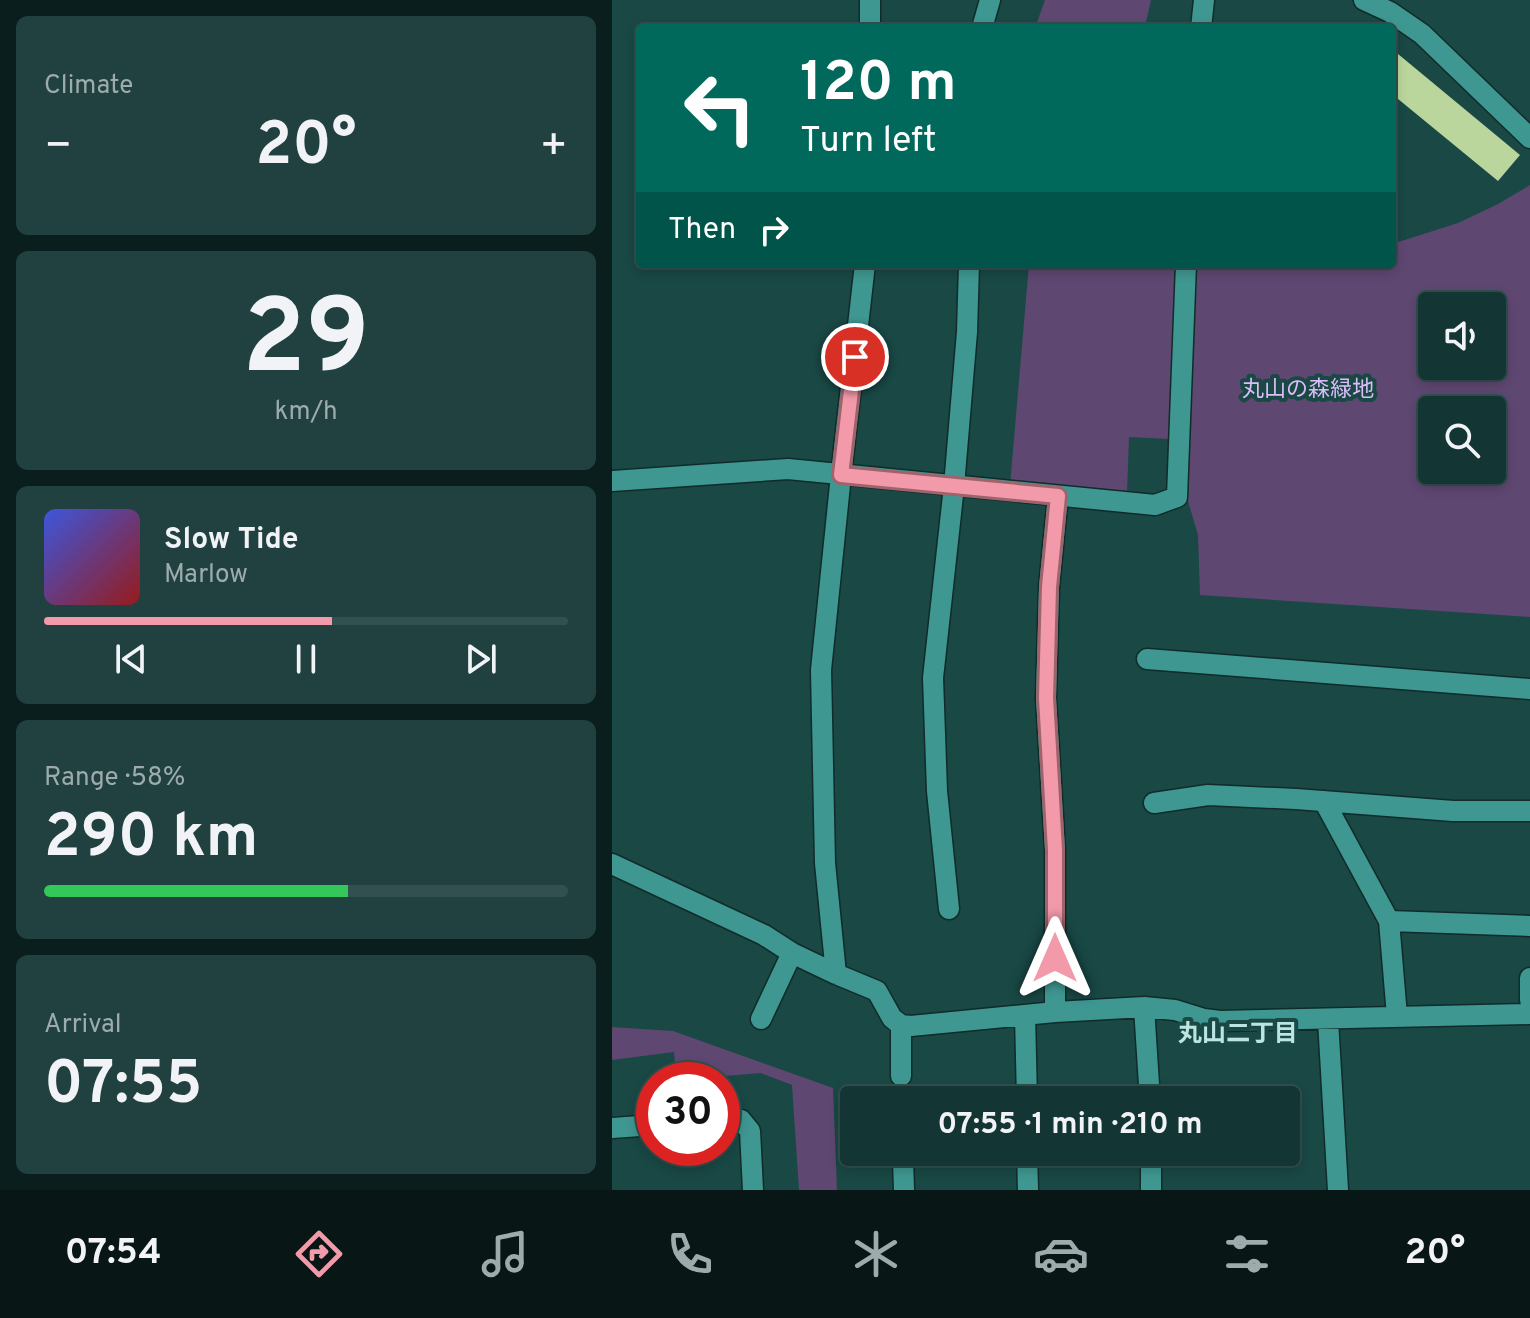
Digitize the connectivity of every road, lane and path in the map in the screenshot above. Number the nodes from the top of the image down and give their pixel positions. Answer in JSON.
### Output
{"nodes":[{"id":1,"x":870,"y":0,"type":"edge"},
{"id":2,"x":990,"y":0,"type":"edge"},
{"id":3,"x":1204,"y":0,"type":"edge"},
{"id":4,"x":1364,"y":0,"type":"edge"},
{"id":5,"x":870,"y":24,"type":"edge"},
{"id":6,"x":983,"y":24,"type":"edge"},
{"id":7,"x":1201,"y":24,"type":"edge"},
{"id":8,"x":1530,"y":138,"type":"edge"},
{"id":9,"x":865,"y":268,"type":"edge"},
{"id":10,"x":969,"y":268,"type":"edge"},
{"id":11,"x":1186,"y":268,"type":"edge"},
{"id":12,"x":841,"y":475,"type":"junction"},
{"id":13,"x":612,"y":481,"type":"edge"},
{"id":14,"x":954,"y":486,"type":"junction"},
{"id":15,"x":1058,"y":496,"type":"junction"},
{"id":16,"x":1147,"y":659,"type":"dead end"},
{"id":17,"x":1530,"y":689,"type":"edge"},
{"id":18,"x":1324,"y":801,"type":"junction"},
{"id":19,"x":1154,"y":803,"type":"dead end"},
{"id":20,"x":1530,"y":811,"type":"edge"},
{"id":21,"x":612,"y":864,"type":"edge"},
{"id":22,"x":949,"y":909,"type":"dead end"},
{"id":23,"x":1389,"y":921,"type":"junction"},
{"id":24,"x":1530,"y":926,"type":"edge"},
{"id":25,"x":792,"y":953,"type":"junction"},
{"id":26,"x":836,"y":974,"type":"junction"},
{"id":27,"x":1530,"y":978,"type":"edge"},
{"id":28,"x":1530,"y":1000,"type":"edge"},
{"id":29,"x":1144,"y":1007,"type":"junction"},
{"id":30,"x":1055,"y":1012,"type":"junction"},
{"id":31,"x":1530,"y":1014,"type":"edge"},
{"id":32,"x":1025,"y":1015,"type":"junction"},
{"id":33,"x":1397,"y":1016,"type":"junction"},
{"id":34,"x":761,"y":1019,"type":"dead end"},
{"id":35,"x":1328,"y":1020,"type":"junction"},
{"id":36,"x":901,"y":1025,"type":"junction"},
{"id":37,"x":901,"y":1076,"type":"dead end"},
{"id":38,"x":1027,"y":1086,"type":"edge"},
{"id":39,"x":1149,"y":1086,"type":"edge"},
{"id":40,"x":740,"y":1120,"type":"edge"},
{"id":41,"x":636,"y":1126,"type":"edge"},
{"id":42,"x":612,"y":1128,"type":"edge"},
{"id":43,"x":903,"y":1166,"type":"edge"},
{"id":44,"x":1027,"y":1166,"type":"edge"},
{"id":45,"x":1151,"y":1166,"type":"edge"},
{"id":46,"x":753,"y":1190,"type":"edge"},
{"id":47,"x":904,"y":1190,"type":"edge"},
{"id":48,"x":1028,"y":1190,"type":"edge"},
{"id":49,"x":1151,"y":1190,"type":"edge"},
{"id":50,"x":1338,"y":1190,"type":"edge"}],
"edges":[{"from":1,"to":5,"type":"street"},
{"from":2,"to":6,"type":"street"},
{"from":3,"to":7,"type":"street"},
{"from":4,"to":8,"type":"street"},
{"from":9,"to":12,"type":"street"},
{"from":10,"to":14,"type":"street"},
{"from":11,"to":15,"type":"street"},
{"from":12,"to":13,"type":"street"},
{"from":12,"to":14,"type":"street"},
{"from":12,"to":26,"type":"street"},
{"from":14,"to":15,"type":"street"},
{"from":14,"to":22,"type":"street"},
{"from":15,"to":30,"type":"street"},
{"from":16,"to":17,"type":"street"},
{"from":18,"to":19,"type":"street"},
{"from":18,"to":20,"type":"street"},
{"from":18,"to":23,"type":"street"},
{"from":21,"to":25,"type":"street"},
{"from":23,"to":24,"type":"street"},
{"from":23,"to":33,"type":"street"},
{"from":25,"to":26,"type":"street"},
{"from":25,"to":34,"type":"street"},
{"from":26,"to":36,"type":"street"},
{"from":27,"to":28,"type":"street"},
{"from":29,"to":30,"type":"street"},
{"from":29,"to":35,"type":"street"},
{"from":29,"to":39,"type":"street"},
{"from":30,"to":32,"type":"street"},
{"from":31,"to":33,"type":"street"},
{"from":32,"to":36,"type":"street"},
{"from":32,"to":38,"type":"street"},
{"from":33,"to":35,"type":"street"},
{"from":35,"to":50,"type":"street"},
{"from":36,"to":37,"type":"street"},
{"from":40,"to":46,"type":"street"},
{"from":41,"to":42,"type":"street"},
{"from":43,"to":47,"type":"street"},
{"from":44,"to":48,"type":"street"},
{"from":45,"to":49,"type":"street"}]}
